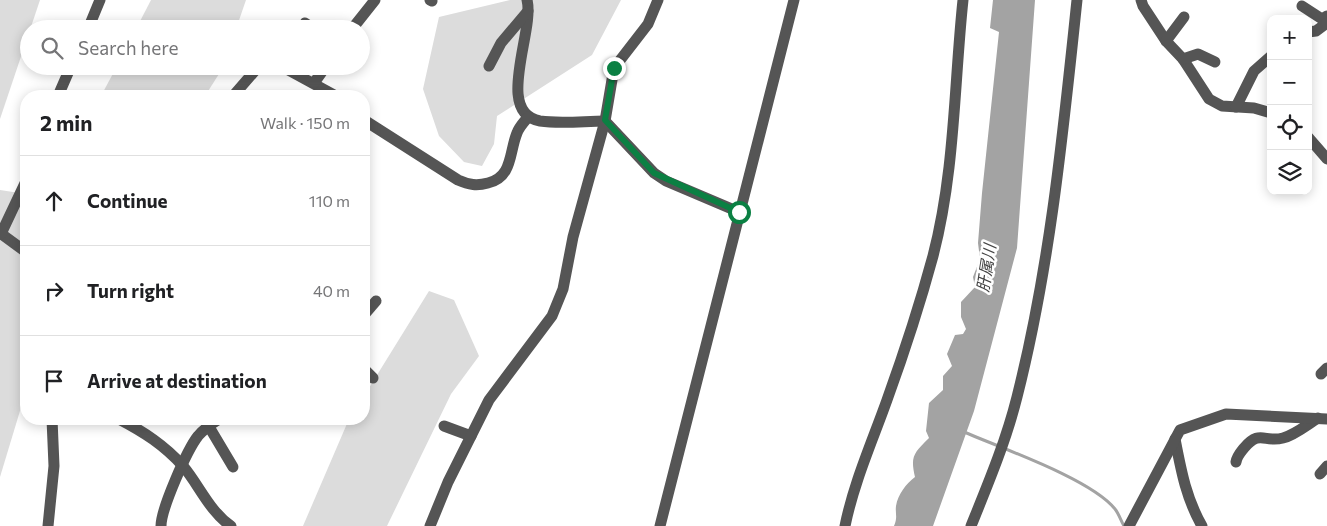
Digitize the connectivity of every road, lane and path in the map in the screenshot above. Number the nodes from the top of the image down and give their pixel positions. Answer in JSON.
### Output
{"nodes":[{"id":1,"x":100,"y":0,"type":"edge"},
{"id":2,"x":375,"y":0,"type":"edge"},
{"id":3,"x":658,"y":0,"type":"edge"},
{"id":4,"x":794,"y":0,"type":"edge"},
{"id":5,"x":963,"y":0,"type":"edge"},
{"id":6,"x":1077,"y":0,"type":"edge"},
{"id":7,"x":1141,"y":0,"type":"edge"},
{"id":8,"x":527,"y":5,"type":"edge"},
{"id":9,"x":1302,"y":6,"type":"dead end"},
{"id":10,"x":1327,"y":16,"type":"edge"},
{"id":11,"x":1184,"y":18,"type":"dead end"},
{"id":12,"x":92,"y":20,"type":"edge"},
{"id":13,"x":359,"y":20,"type":"edge"},
{"id":14,"x":1327,"y":23,"type":"edge"},
{"id":15,"x":1312,"y":32,"type":"edge"},
{"id":16,"x":1166,"y":41,"type":"junction"},
{"id":17,"x":1183,"y":59,"type":"junction"},
{"id":18,"x":1267,"y":60,"type":"edge"},
{"id":19,"x":1215,"y":62,"type":"dead end"},
{"id":20,"x":489,"y":66,"type":"dead end"},
{"id":21,"x":67,"y":75,"type":"edge"},
{"id":22,"x":251,"y":75,"type":"edge"},
{"id":23,"x":298,"y":75,"type":"edge"},
{"id":24,"x":320,"y":75,"type":"edge"},
{"id":25,"x":314,"y":83,"type":"junction"},
{"id":26,"x":61,"y":90,"type":"edge"},
{"id":27,"x":238,"y":90,"type":"edge"},
{"id":28,"x":326,"y":90,"type":"edge"},
{"id":29,"x":1236,"y":107,"type":"junction"},
{"id":30,"x":1267,"y":112,"type":"edge"},
{"id":31,"x":528,"y":117,"type":"junction"},
{"id":32,"x":605,"y":120,"type":"junction"},
{"id":33,"x":370,"y":125,"type":"edge"},
{"id":34,"x":1312,"y":142,"type":"edge"},
{"id":35,"x":1327,"y":160,"type":"edge"},
{"id":36,"x":20,"y":194,"type":"edge"},
{"id":37,"x":739,"y":212,"type":"junction"},
{"id":38,"x":1,"y":236,"type":"edge"},
{"id":39,"x":20,"y":248,"type":"edge"},
{"id":40,"x":376,"y":301,"type":"dead end"},
{"id":41,"x":370,"y":308,"type":"edge"},
{"id":42,"x":370,"y":375,"type":"edge"},
{"id":43,"x":373,"y":378,"type":"dead end"},
{"id":44,"x":1323,"y":419,"type":"edge"},
{"id":45,"x":52,"y":425,"type":"edge"},
{"id":46,"x":130,"y":425,"type":"edge"},
{"id":47,"x":208,"y":425,"type":"joint"},
{"id":48,"x":444,"y":426,"type":"dead end"},
{"id":49,"x":471,"y":436,"type":"junction"},
{"id":50,"x":1175,"y":439,"type":"junction"},
{"id":51,"x":1236,"y":462,"type":"dead end"},
{"id":52,"x":183,"y":466,"type":"junction"},
{"id":53,"x":233,"y":467,"type":"dead end"},
{"id":54,"x":48,"y":526,"type":"edge"},
{"id":55,"x":161,"y":526,"type":"edge"},
{"id":56,"x":231,"y":526,"type":"edge"},
{"id":57,"x":430,"y":526,"type":"edge"},
{"id":58,"x":660,"y":526,"type":"edge"},
{"id":59,"x":845,"y":526,"type":"edge"},
{"id":60,"x":971,"y":526,"type":"edge"},
{"id":61,"x":1130,"y":526,"type":"edge"},
{"id":62,"x":1202,"y":526,"type":"edge"}],
"edges":[{"from":1,"to":12,"type":"street"},
{"from":2,"to":13,"type":"street"},
{"from":3,"to":32,"type":"street"},
{"from":4,"to":37,"type":"street"},
{"from":5,"to":59,"type":"street"},
{"from":6,"to":60,"type":"street"},
{"from":7,"to":16,"type":"street"},
{"from":8,"to":20,"type":"street"},
{"from":8,"to":31,"type":"street"},
{"from":9,"to":10,"type":"street"},
{"from":11,"to":16,"type":"street"},
{"from":14,"to":15,"type":"street"},
{"from":16,"to":17,"type":"street"},
{"from":17,"to":19,"type":"street"},
{"from":17,"to":29,"type":"street"},
{"from":18,"to":29,"type":"street"},
{"from":21,"to":26,"type":"street"},
{"from":22,"to":27,"type":"street"},
{"from":23,"to":25,"type":"street"},
{"from":24,"to":25,"type":"street"},
{"from":25,"to":28,"type":"street"},
{"from":29,"to":30,"type":"street"},
{"from":31,"to":32,"type":"street"},
{"from":31,"to":33,"type":"street"},
{"from":32,"to":37,"type":"street"},
{"from":32,"to":49,"type":"street"},
{"from":34,"to":35,"type":"street"},
{"from":36,"to":38,"type":"street"},
{"from":37,"to":58,"type":"street"},
{"from":38,"to":39,"type":"street"},
{"from":40,"to":41,"type":"street"},
{"from":42,"to":43,"type":"street"},
{"from":44,"to":50,"type":"street"},
{"from":44,"to":51,"type":"street"},
{"from":45,"to":54,"type":"street"},
{"from":46,"to":52,"type":"street"},
{"from":47,"to":52,"type":"street"},
{"from":47,"to":53,"type":"street"},
{"from":48,"to":49,"type":"street"},
{"from":49,"to":57,"type":"street"},
{"from":50,"to":61,"type":"street"},
{"from":50,"to":62,"type":"street"},
{"from":52,"to":55,"type":"street"},
{"from":52,"to":56,"type":"street"}]}
